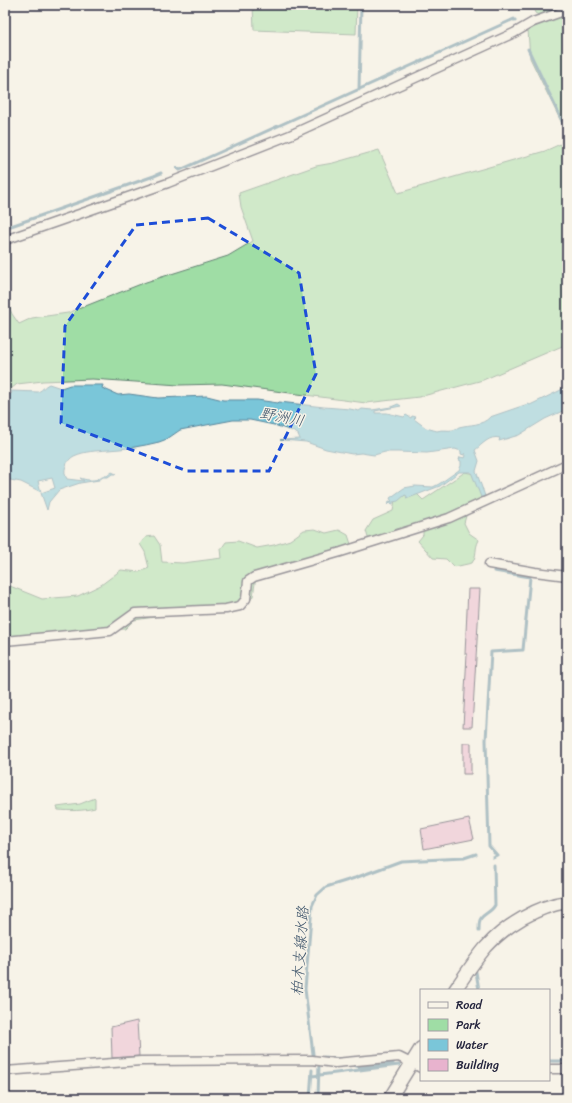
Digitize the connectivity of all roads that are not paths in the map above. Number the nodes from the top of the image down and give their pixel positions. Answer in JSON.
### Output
{"nodes":[{"id":1,"x":567,"y":10,"type":"edge"},
{"id":2,"x":5,"y":240,"type":"edge"},
{"id":3,"x":567,"y":464,"type":"edge"},
{"id":4,"x":489,"y":564,"type":"dead end"},
{"id":5,"x":567,"y":576,"type":"edge"},
{"id":6,"x":5,"y":641,"type":"edge"},
{"id":7,"x":567,"y":902,"type":"edge"},
{"id":8,"x":456,"y":989,"type":"edge"},
{"id":9,"x":420,"y":1051,"type":"edge"},
{"id":10,"x":416,"y":1065,"type":"edge"},
{"id":11,"x":550,"y":1069,"type":"edge"},
{"id":12,"x":567,"y":1069,"type":"edge"},
{"id":13,"x":5,"y":1071,"type":"edge"},
{"id":14,"x":390,"y":1098,"type":"edge"}],
"edges":[{"from":1,"to":2,"type":"street"},
{"from":3,"to":6,"type":"street"},
{"from":4,"to":5,"type":"street"},
{"from":7,"to":8,"type":"main road"},
{"from":9,"to":10,"type":"main road"},
{"from":10,"to":13,"type":"street"},
{"from":10,"to":14,"type":"main road"},
{"from":11,"to":12,"type":"street"}]}
